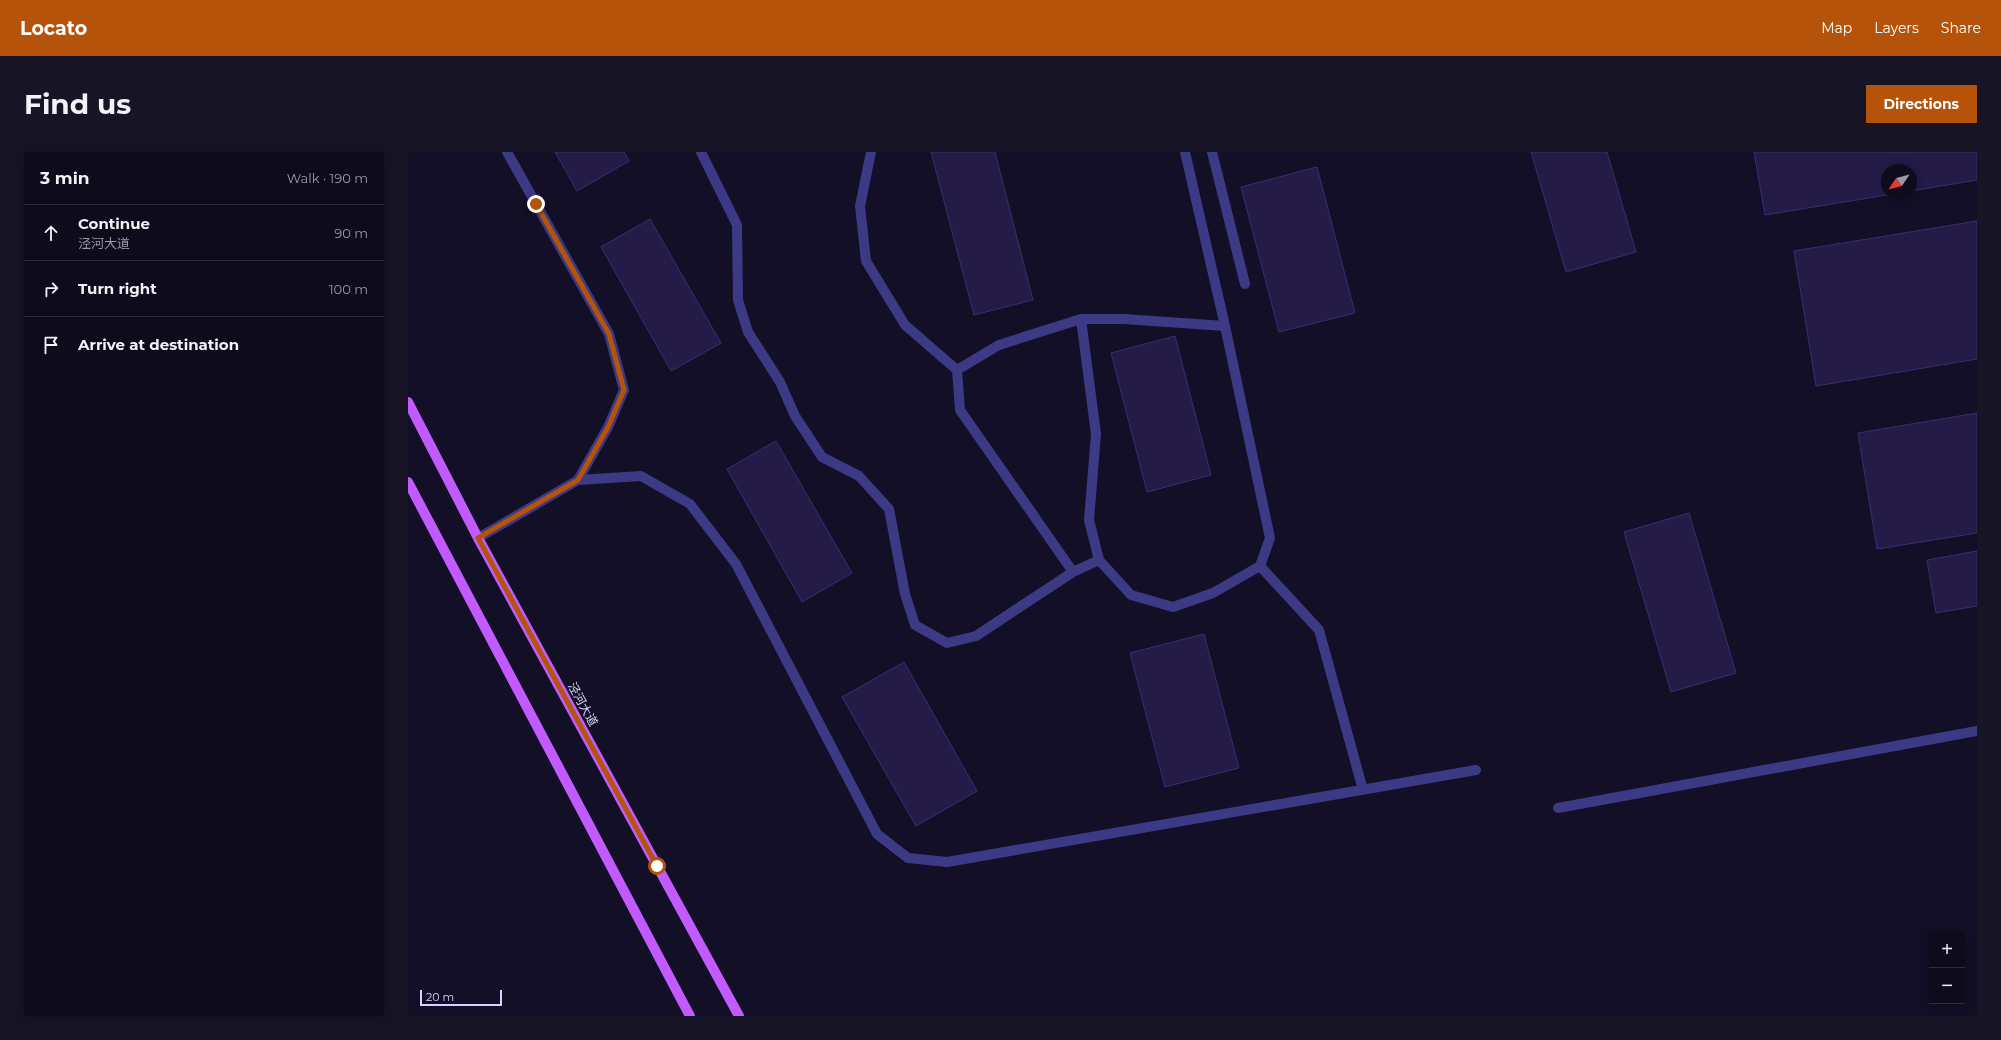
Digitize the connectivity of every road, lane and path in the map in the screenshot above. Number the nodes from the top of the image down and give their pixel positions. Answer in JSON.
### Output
{"nodes":[{"id":1,"x":508,"y":152,"type":"edge"},
{"id":2,"x":701,"y":152,"type":"edge"},
{"id":3,"x":871,"y":152,"type":"edge"},
{"id":4,"x":1185,"y":152,"type":"edge"},
{"id":5,"x":1212,"y":152,"type":"edge"},
{"id":6,"x":1245,"y":284,"type":"dead end"},
{"id":7,"x":1081,"y":319,"type":"junction"},
{"id":8,"x":1225,"y":326,"type":"junction"},
{"id":9,"x":957,"y":370,"type":"junction"},
{"id":10,"x":408,"y":402,"type":"edge"},
{"id":11,"x":578,"y":480,"type":"junction"},
{"id":12,"x":408,"y":482,"type":"edge"},
{"id":13,"x":478,"y":538,"type":"junction"},
{"id":14,"x":1099,"y":560,"type":"junction"},
{"id":15,"x":1260,"y":566,"type":"junction"},
{"id":16,"x":1073,"y":572,"type":"junction"},
{"id":17,"x":1977,"y":731,"type":"edge"},
{"id":18,"x":1476,"y":770,"type":"dead end"},
{"id":19,"x":1363,"y":790,"type":"junction"},
{"id":20,"x":1558,"y":808,"type":"dead end"},
{"id":21,"x":690,"y":1016,"type":"edge"},
{"id":22,"x":739,"y":1016,"type":"edge"}],
"edges":[{"from":1,"to":11,"type":"street"},
{"from":2,"to":16,"type":"street"},
{"from":3,"to":9,"type":"street"},
{"from":4,"to":8,"type":"street"},
{"from":5,"to":6,"type":"street"},
{"from":7,"to":8,"type":"street"},
{"from":7,"to":9,"type":"street"},
{"from":7,"to":14,"type":"street"},
{"from":8,"to":15,"type":"street"},
{"from":9,"to":16,"type":"street"},
{"from":10,"to":13,"type":"main road","name":"泾河大道"},
{"from":11,"to":13,"type":"street"},
{"from":11,"to":19,"type":"street"},
{"from":12,"to":21,"type":"main road"},
{"from":13,"to":22,"type":"main road","name":"泾河大道"},
{"from":14,"to":15,"type":"street"},
{"from":14,"to":16,"type":"street"},
{"from":15,"to":19,"type":"street"},
{"from":17,"to":20,"type":"street"},
{"from":18,"to":19,"type":"street"}]}
